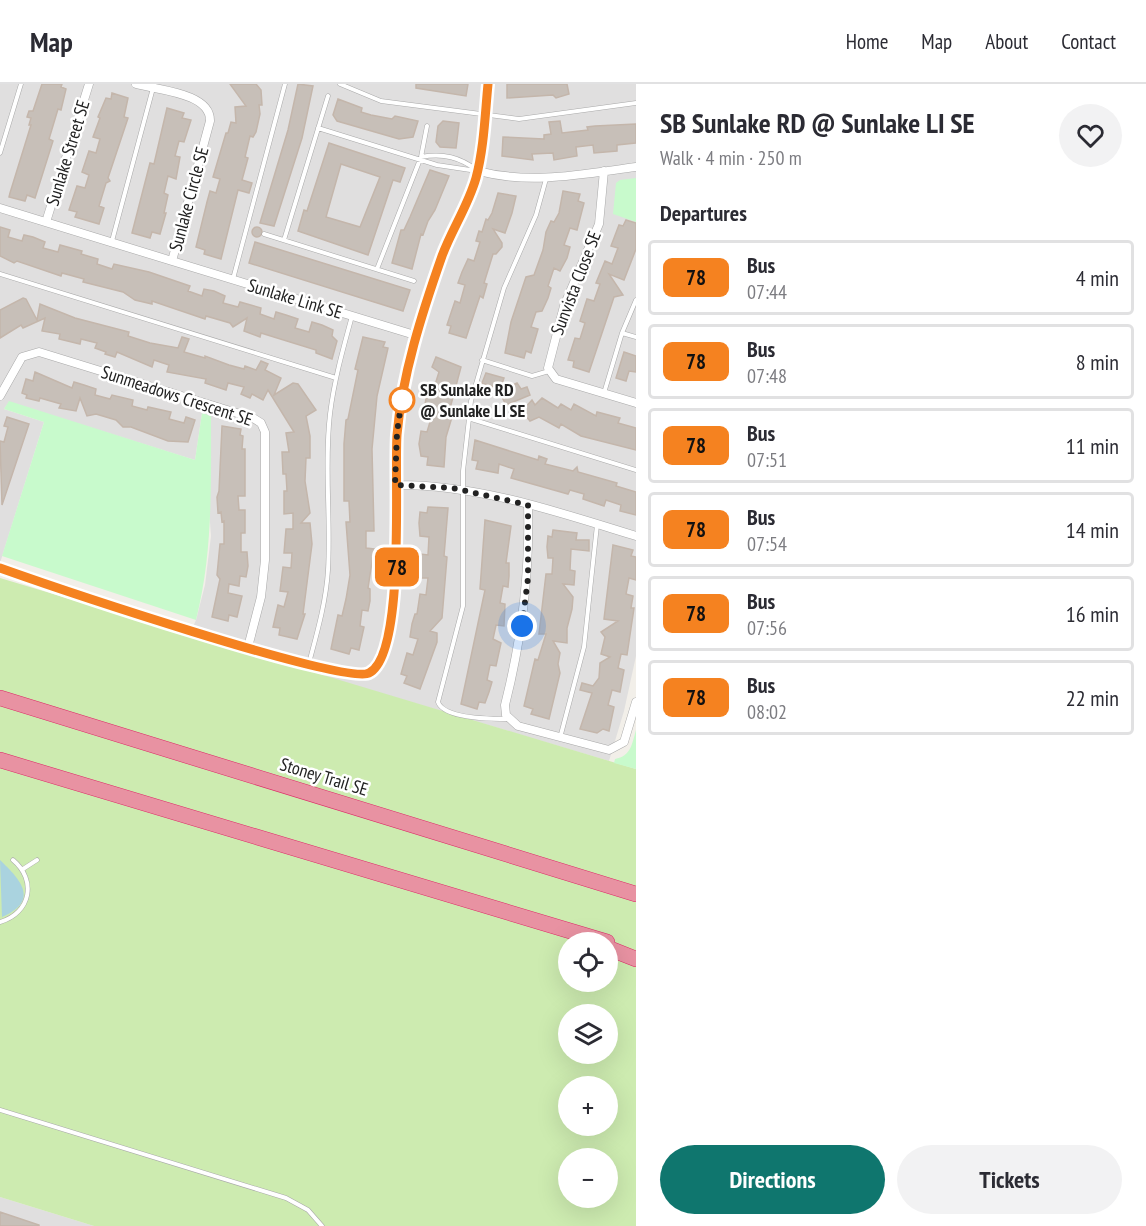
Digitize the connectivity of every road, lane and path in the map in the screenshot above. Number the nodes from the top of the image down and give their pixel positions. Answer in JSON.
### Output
{"nodes":[{"id":1,"x":21,"y":84,"type":"edge"},
{"id":2,"x":89,"y":84,"type":"edge"},
{"id":3,"x":136,"y":84,"type":"edge"},
{"id":4,"x":285,"y":84,"type":"edge"},
{"id":5,"x":340,"y":84,"type":"edge"},
{"id":6,"x":488,"y":84,"type":"edge"},
{"id":7,"x":153,"y":88,"type":"junction"},
{"id":8,"x":328,"y":96,"type":"dead end"},
{"id":9,"x":636,"y":104,"type":"edge"},
{"id":10,"x":485,"y":115,"type":"junction"},
{"id":11,"x":427,"y":126,"type":"dead end"},
{"id":12,"x":318,"y":128,"type":"junction"},
{"id":13,"x":0,"y":153,"type":"edge"},
{"id":14,"x":421,"y":158,"type":"junction"},
{"id":15,"x":636,"y":167,"type":"edge"},
{"id":16,"x":478,"y":171,"type":"junction"},
{"id":17,"x":604,"y":171,"type":"junction"},
{"id":18,"x":546,"y":179,"type":"junction"},
{"id":19,"x":0,"y":208,"type":"edge"},
{"id":20,"x":46,"y":222,"type":"junction"},
{"id":21,"x":264,"y":234,"type":"dead end"},
{"id":22,"x":284,"y":240,"type":"junction"},
{"id":23,"x":112,"y":242,"type":"junction"},
{"id":24,"x":172,"y":261,"type":"junction"},
{"id":25,"x":376,"y":268,"type":"junction"},
{"id":26,"x":0,"y":274,"type":"edge"},
{"id":27,"x":232,"y":280,"type":"junction"},
{"id":28,"x":414,"y":281,"type":"dead end"},
{"id":29,"x":636,"y":300,"type":"edge"},
{"id":30,"x":352,"y":316,"type":"junction"},
{"id":31,"x":622,"y":333,"type":"junction"},
{"id":32,"x":418,"y":336,"type":"junction"},
{"id":33,"x":636,"y":337,"type":"edge"},
{"id":34,"x":482,"y":360,"type":"junction"},
{"id":35,"x":549,"y":371,"type":"junction"},
{"id":36,"x":336,"y":378,"type":"junction"},
{"id":37,"x":604,"y":393,"type":"junction"},
{"id":38,"x":0,"y":396,"type":"edge"},
{"id":39,"x":636,"y":404,"type":"edge"},
{"id":40,"x":467,"y":418,"type":"junction"},
{"id":41,"x":636,"y":470,"type":"edge"},
{"id":42,"x":395,"y":485,"type":"junction"},
{"id":43,"x":464,"y":489,"type":"junction"},
{"id":44,"x":528,"y":505,"type":"junction"},
{"id":45,"x":597,"y":524,"type":"junction"},
{"id":46,"x":636,"y":536,"type":"edge"},
{"id":47,"x":0,"y":568,"type":"edge"},
{"id":48,"x":248,"y":647,"type":"junction"},
{"id":49,"x":309,"y":663,"type":"junction"},
{"id":50,"x":0,"y":698,"type":"edge"},
{"id":51,"x":636,"y":702,"type":"edge"},
{"id":52,"x":508,"y":719,"type":"junction"},
{"id":53,"x":560,"y":738,"type":"junction"},
{"id":54,"x":0,"y":760,"type":"edge"},
{"id":55,"x":480,"y":846,"type":"junction"},
{"id":56,"x":14,"y":860,"type":"dead end"},
{"id":57,"x":37,"y":860,"type":"dead end"},
{"id":58,"x":23,"y":869,"type":"junction"},
{"id":59,"x":636,"y":888,"type":"edge"},
{"id":60,"x":636,"y":894,"type":"edge"},
{"id":61,"x":532,"y":919,"type":"junction"},
{"id":62,"x":0,"y":922,"type":"edge"},
{"id":63,"x":566,"y":932,"type":"edge"},
{"id":64,"x":574,"y":932,"type":"edge"},
{"id":65,"x":618,"y":945,"type":"edge"},
{"id":66,"x":636,"y":951,"type":"edge"},
{"id":67,"x":618,"y":952,"type":"edge"},
{"id":68,"x":636,"y":959,"type":"edge"},
{"id":69,"x":0,"y":1110,"type":"edge"},
{"id":70,"x":322,"y":1226,"type":"edge"}],
"edges":[{"from":1,"to":13,"type":"lane"},
{"from":2,"to":20,"type":"street","name":"Sunlake Street SE"},
{"from":3,"to":7,"type":"street","name":"Sunlake Circle SE"},
{"from":4,"to":27,"type":"lane"},
{"from":5,"to":10,"type":"lane"},
{"from":6,"to":10,"type":"street"},
{"from":7,"to":23,"type":"lane"},
{"from":7,"to":24,"type":"street","name":"Sunlake Circle SE"},
{"from":8,"to":12,"type":"lane"},
{"from":9,"to":10,"type":"lane"},
{"from":10,"to":16,"type":"street"},
{"from":11,"to":14,"type":"lane"},
{"from":12,"to":14,"type":"lane"},
{"from":12,"to":22,"type":"lane"},
{"from":14,"to":16,"type":"lane"},
{"from":14,"to":16,"type":"lane"},
{"from":14,"to":25,"type":"lane"},
{"from":15,"to":17,"type":"street"},
{"from":16,"to":18,"type":"street"},
{"from":16,"to":32,"type":"street"},
{"from":17,"to":18,"type":"street"},
{"from":17,"to":35,"type":"street","name":"Sunvista Close SE"},
{"from":18,"to":34,"type":"lane"},
{"from":19,"to":20,"type":"street","name":"Sunlake Circle SE"},
{"from":20,"to":23,"type":"street","name":"Sunlake Circle SE"},
{"from":21,"to":22,"type":"lane"},
{"from":22,"to":25,"type":"lane"},
{"from":23,"to":24,"type":"street","name":"Sunlake Circle SE"},
{"from":24,"to":27,"type":"street","name":"Sunlake Link SE"},
{"from":25,"to":28,"type":"lane"},
{"from":26,"to":36,"type":"lane"},
{"from":27,"to":30,"type":"street","name":"Sunlake Link SE"},
{"from":29,"to":31,"type":"lane"},
{"from":30,"to":32,"type":"street","name":"Sunlake Link SE"},
{"from":30,"to":36,"type":"lane"},
{"from":31,"to":33,"type":"lane"},
{"from":31,"to":37,"type":"lane"},
{"from":32,"to":42,"type":"street"},
{"from":34,"to":35,"type":"lane"},
{"from":34,"to":40,"type":"lane"},
{"from":35,"to":37,"type":"street"},
{"from":36,"to":49,"type":"lane"},
{"from":37,"to":39,"type":"street"},
{"from":38,"to":48,"type":"street","name":"Sunmeadows Crescent SE"},
{"from":40,"to":41,"type":"lane"},
{"from":40,"to":43,"type":"lane"},
{"from":42,"to":43,"type":"street"},
{"from":42,"to":49,"type":"street"},
{"from":43,"to":44,"type":"street"},
{"from":43,"to":52,"type":"lane"},
{"from":44,"to":45,"type":"street"},
{"from":44,"to":52,"type":"street"},
{"from":45,"to":46,"type":"street"},
{"from":45,"to":53,"type":"lane"},
{"from":47,"to":48,"type":"street"},
{"from":48,"to":49,"type":"street"},
{"from":50,"to":55,"type":"highway","name":"Stoney Trail SE"},
{"from":51,"to":53,"type":"street"},
{"from":52,"to":53,"type":"street"},
{"from":54,"to":61,"type":"highway"},
{"from":55,"to":59,"type":"highway"},
{"from":55,"to":60,"type":"highway","name":"Stoney Trail SE"},
{"from":56,"to":58,"type":"lane"},
{"from":57,"to":58,"type":"lane"},
{"from":58,"to":62,"type":"lane"},
{"from":61,"to":63,"type":"highway"},
{"from":61,"to":64,"type":"highway"},
{"from":65,"to":66,"type":"highway"},
{"from":67,"to":68,"type":"highway"},
{"from":69,"to":70,"type":"lane"}]}
